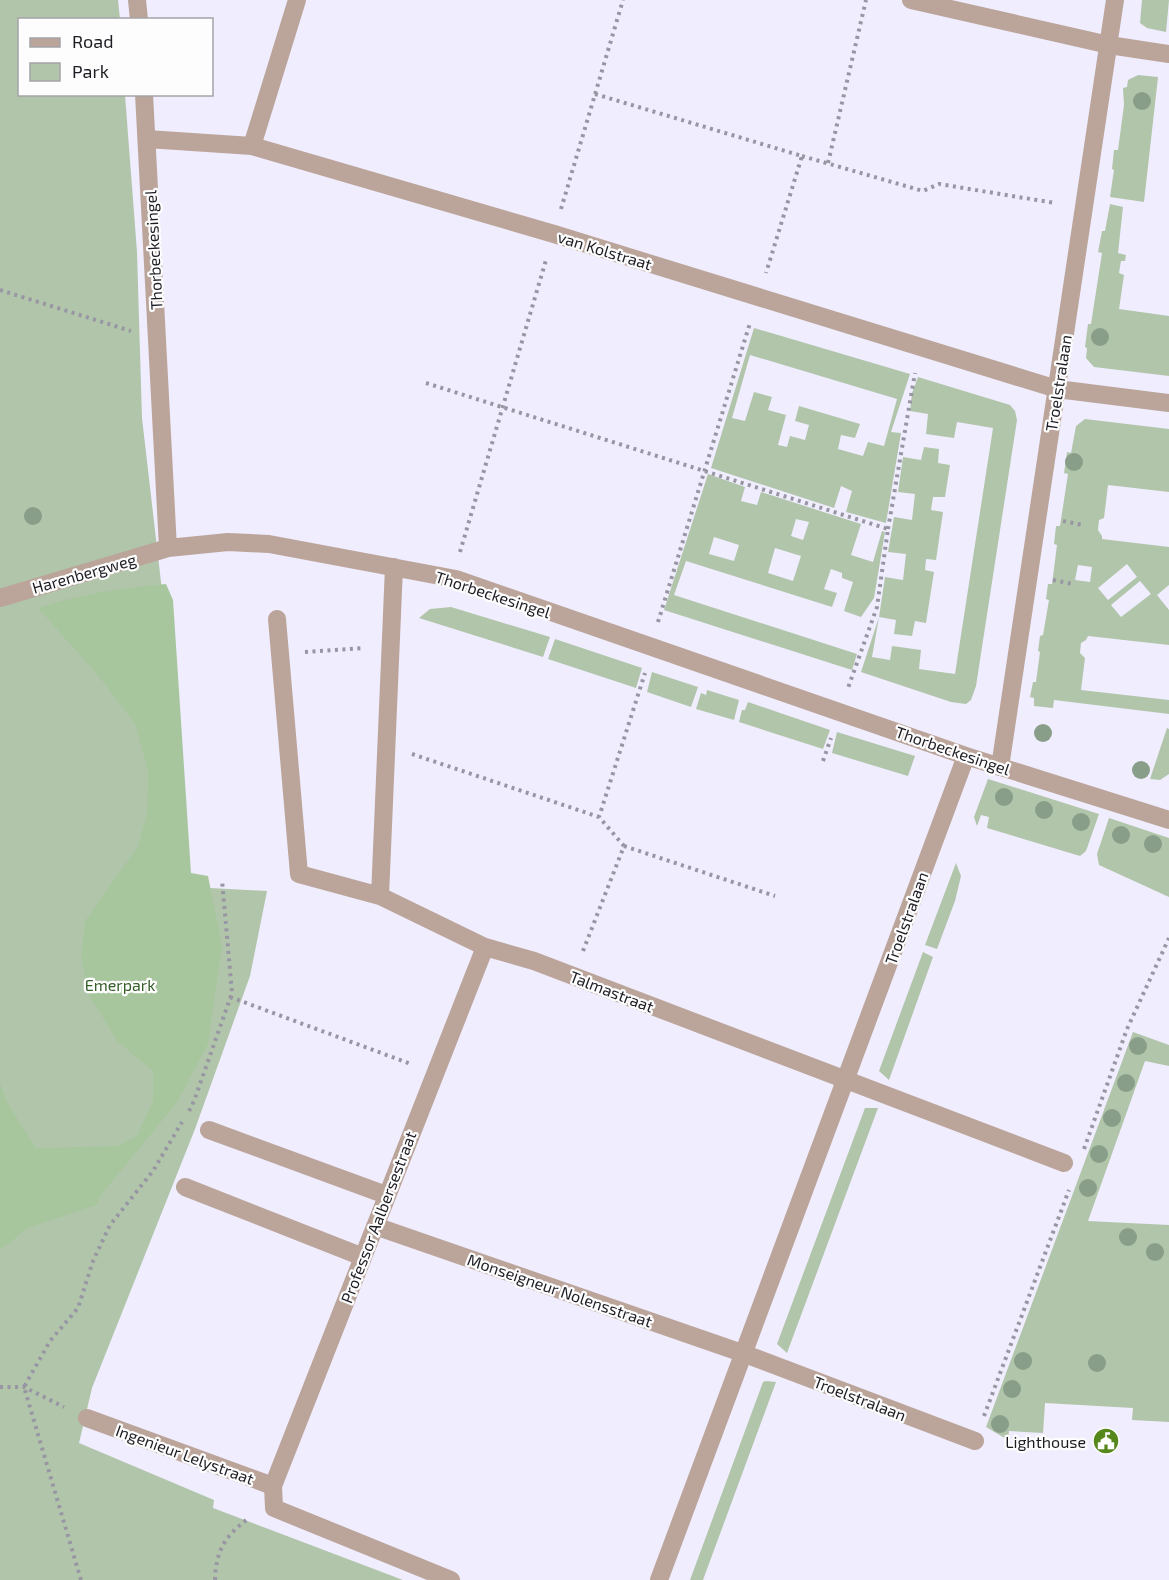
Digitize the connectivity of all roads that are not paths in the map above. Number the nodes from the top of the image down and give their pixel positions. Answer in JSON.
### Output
{"nodes":[{"id":1,"x":137,"y":0,"type":"edge"},
{"id":2,"x":297,"y":0,"type":"edge"},
{"id":3,"x":911,"y":0,"type":"edge"},
{"id":4,"x":1115,"y":0,"type":"edge"},
{"id":5,"x":139,"y":18,"type":"edge"},
{"id":6,"x":1109,"y":45,"type":"junction"},
{"id":7,"x":1169,"y":54,"type":"edge"},
{"id":8,"x":144,"y":96,"type":"edge"},
{"id":9,"x":147,"y":139,"type":"junction"},
{"id":10,"x":252,"y":146,"type":"junction"},
{"id":11,"x":1057,"y":389,"type":"junction"},
{"id":12,"x":1169,"y":403,"type":"edge"},
{"id":13,"x":168,"y":549,"type":"junction"},
{"id":14,"x":394,"y":567,"type":"junction"},
{"id":15,"x":0,"y":598,"type":"edge"},
{"id":16,"x":277,"y":619,"type":"dead end"},
{"id":17,"x":966,"y":756,"type":"junction"},
{"id":18,"x":1000,"y":766,"type":"junction"},
{"id":19,"x":1169,"y":820,"type":"edge"},
{"id":20,"x":380,"y":896,"type":"junction"},
{"id":21,"x":484,"y":947,"type":"junction"},
{"id":22,"x":847,"y":1081,"type":"junction"},
{"id":23,"x":209,"y":1130,"type":"dead end"},
{"id":24,"x":1064,"y":1163,"type":"dead end"},
{"id":25,"x":185,"y":1187,"type":"dead end"},
{"id":26,"x":387,"y":1195,"type":"junction"},
{"id":27,"x":375,"y":1226,"type":"junction"},
{"id":28,"x":363,"y":1257,"type":"junction"},
{"id":29,"x":745,"y":1354,"type":"junction"},
{"id":30,"x":87,"y":1418,"type":"road end"},
{"id":31,"x":975,"y":1441,"type":"dead end"},
{"id":32,"x":273,"y":1486,"type":"junction"},
{"id":33,"x":452,"y":1580,"type":"edge"},
{"id":34,"x":659,"y":1580,"type":"edge"}],
"edges":[{"from":1,"to":5,"type":"street"},
{"from":2,"to":10,"type":"street"},
{"from":3,"to":6,"type":"street"},
{"from":4,"to":6,"type":"street","name":"Troelstralaan"},
{"from":6,"to":7,"type":"street"},
{"from":6,"to":11,"type":"street","name":"Troelstralaan"},
{"from":8,"to":9,"type":"street","name":"Thorbeckesingel"},
{"from":9,"to":10,"type":"street","name":"van Kolstraat"},
{"from":9,"to":13,"type":"street","name":"Thorbeckesingel"},
{"from":10,"to":11,"type":"street","name":"van Kolstraat"},
{"from":11,"to":12,"type":"street","name":"van Kolstraat"},
{"from":11,"to":18,"type":"street","name":"Troelstralaan"},
{"from":13,"to":14,"type":"street","name":"Thorbeckesingel"},
{"from":13,"to":15,"type":"street","name":"Harenbergweg"},
{"from":14,"to":17,"type":"street","name":"Thorbeckesingel"},
{"from":14,"to":20,"type":"street"},
{"from":16,"to":20,"type":"street","name":"Talmastraat"},
{"from":17,"to":18,"type":"street","name":"Thorbeckesingel"},
{"from":17,"to":22,"type":"street","name":"Troelstralaan"},
{"from":18,"to":19,"type":"street","name":"Thorbeckesingel"},
{"from":20,"to":21,"type":"street","name":"Talmastraat"},
{"from":21,"to":22,"type":"street","name":"Talmastraat"},
{"from":21,"to":26,"type":"street","name":"Professor Aalbersestraat"},
{"from":22,"to":24,"type":"street"},
{"from":22,"to":29,"type":"street","name":"Troelstralaan"},
{"from":23,"to":26,"type":"street"},
{"from":25,"to":28,"type":"street"},
{"from":26,"to":27,"type":"street","name":"Professor Aalbersestraat"},
{"from":27,"to":28,"type":"street","name":"Professor Aalbersestraat"},
{"from":27,"to":29,"type":"street","name":"Monseigneur Nolensstraat"},
{"from":28,"to":32,"type":"street","name":"Professor Aalbersestraat"},
{"from":29,"to":31,"type":"street","name":"Troelstralaan"},
{"from":29,"to":34,"type":"street","name":"Troelstralaan"},
{"from":30,"to":32,"type":"street","name":"Ingenieur Lelystraat"},
{"from":32,"to":33,"type":"street","name":"Ingenieur Lelystraat"}]}
